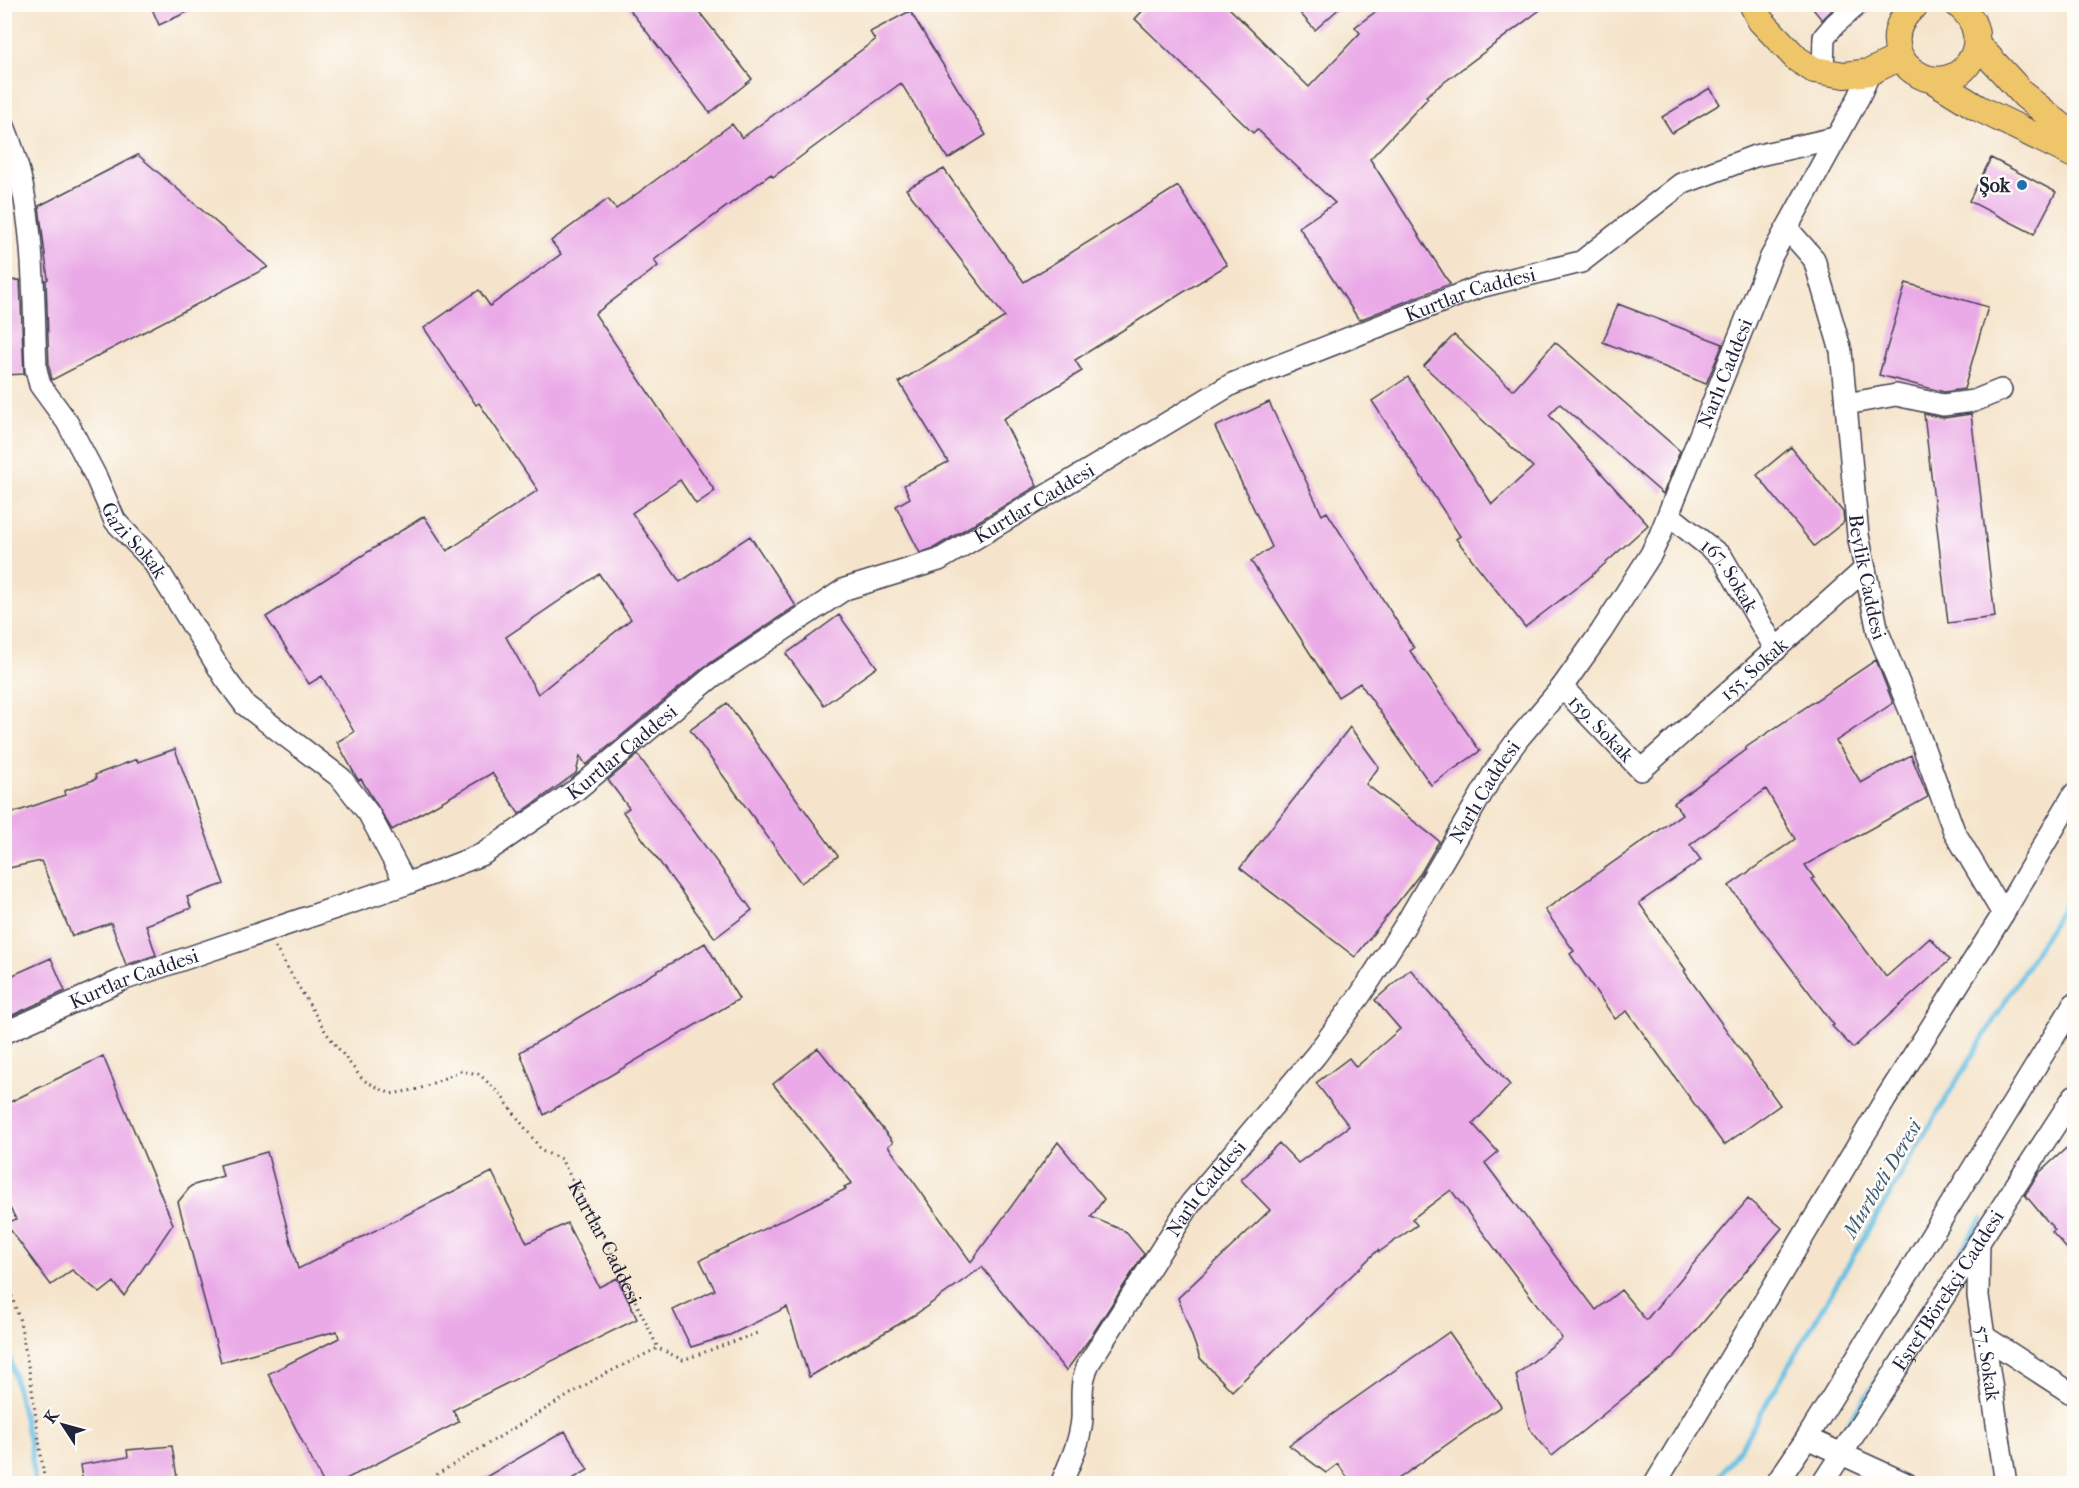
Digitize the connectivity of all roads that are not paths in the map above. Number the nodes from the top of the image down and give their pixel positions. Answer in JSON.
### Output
{"nodes":[{"id":1,"x":1752,"y":4,"type":"edge"},
{"id":2,"x":1858,"y":4,"type":"edge"},
{"id":3,"x":1917,"y":4,"type":"edge"},
{"id":4,"x":1957,"y":4,"type":"edge"},
{"id":5,"x":1981,"y":4,"type":"edge"},
{"id":6,"x":1977,"y":38,"type":"junction"},
{"id":7,"x":1900,"y":57,"type":"junction"},
{"id":8,"x":1823,"y":71,"type":"junction"},
{"id":9,"x":1870,"y":72,"type":"junction"},
{"id":10,"x":1931,"y":79,"type":"junction"},
{"id":11,"x":4,"y":126,"type":"edge"},
{"id":12,"x":2074,"y":136,"type":"edge"},
{"id":13,"x":1835,"y":138,"type":"junction"},
{"id":14,"x":2074,"y":155,"type":"edge"},
{"id":15,"x":1785,"y":232,"type":"junction"},
{"id":16,"x":2001,"y":390,"type":"dead end"},
{"id":17,"x":1846,"y":404,"type":"junction"},
{"id":18,"x":1669,"y":515,"type":"junction"},
{"id":19,"x":1865,"y":569,"type":"junction"},
{"id":20,"x":1776,"y":650,"type":"junction"},
{"id":21,"x":1562,"y":687,"type":"junction"},
{"id":22,"x":1641,"y":770,"type":"joint"},
{"id":23,"x":2074,"y":794,"type":"edge"},
{"id":24,"x":406,"y":884,"type":"junction"},
{"id":25,"x":2004,"y":914,"type":"junction"},
{"id":26,"x":2074,"y":1004,"type":"edge"},
{"id":27,"x":4,"y":1033,"type":"edge"},
{"id":28,"x":2074,"y":1095,"type":"edge"},
{"id":29,"x":1980,"y":1242,"type":"junction"},
{"id":30,"x":1985,"y":1337,"type":"junction"},
{"id":31,"x":2074,"y":1395,"type":"edge"},
{"id":32,"x":1828,"y":1447,"type":"junction"},
{"id":33,"x":1061,"y":1484,"type":"edge"},
{"id":34,"x":1655,"y":1484,"type":"edge"},
{"id":35,"x":1776,"y":1484,"type":"edge"},
{"id":36,"x":1821,"y":1484,"type":"edge"},
{"id":37,"x":1906,"y":1484,"type":"edge"},
{"id":38,"x":2006,"y":1484,"type":"edge"}],
"edges":[{"from":1,"to":8,"type":"main road"},
{"from":2,"to":8,"type":"street"},
{"from":3,"to":7,"type":"main road"},
{"from":4,"to":6,"type":"main road"},
{"from":5,"to":6,"type":"main road"},
{"from":6,"to":10,"type":"main road"},
{"from":6,"to":12,"type":"main road"},
{"from":7,"to":9,"type":"main road"},
{"from":7,"to":10,"type":"main road"},
{"from":8,"to":9,"type":"main road"},
{"from":9,"to":13,"type":"street","name":"Narlı Caddesi"},
{"from":10,"to":14,"type":"main road"},
{"from":11,"to":24,"type":"street","name":"Gazi Sokak"},
{"from":13,"to":15,"type":"street","name":"Narlı Caddesi"},
{"from":13,"to":24,"type":"street","name":"Kurtlar Caddesi"},
{"from":15,"to":17,"type":"street","name":"Beylik Caddesi"},
{"from":15,"to":18,"type":"street","name":"Narlı Caddesi"},
{"from":16,"to":17,"type":"street"},
{"from":17,"to":19,"type":"street","name":"Beylik Caddesi"},
{"from":18,"to":20,"type":"street","name":"167. Sokak"},
{"from":18,"to":21,"type":"street","name":"Narlı Caddesi"},
{"from":19,"to":20,"type":"street","name":"155. Sokak"},
{"from":19,"to":25,"type":"street","name":"Beylik Caddesi"},
{"from":20,"to":22,"type":"street","name":"155. Sokak"},
{"from":21,"to":22,"type":"street","name":"159. Sokak"},
{"from":21,"to":33,"type":"street","name":"Narlı Caddesi"},
{"from":23,"to":25,"type":"street"},
{"from":24,"to":27,"type":"street","name":"Kurtlar Caddesi"},
{"from":25,"to":34,"type":"street"},
{"from":26,"to":32,"type":"street"},
{"from":28,"to":29,"type":"street","name":"Eşref Börekçi Caddesi"},
{"from":29,"to":30,"type":"street","name":"57. Sokak"},
{"from":29,"to":32,"type":"street","name":"Eşref Börekçi Caddesi"},
{"from":30,"to":31,"type":"street"},
{"from":30,"to":38,"type":"street","name":"57. Sokak"},
{"from":32,"to":35,"type":"street"},
{"from":32,"to":36,"type":"street","name":"Eşref Börekçi Caddesi"},
{"from":32,"to":37,"type":"street"}]}
